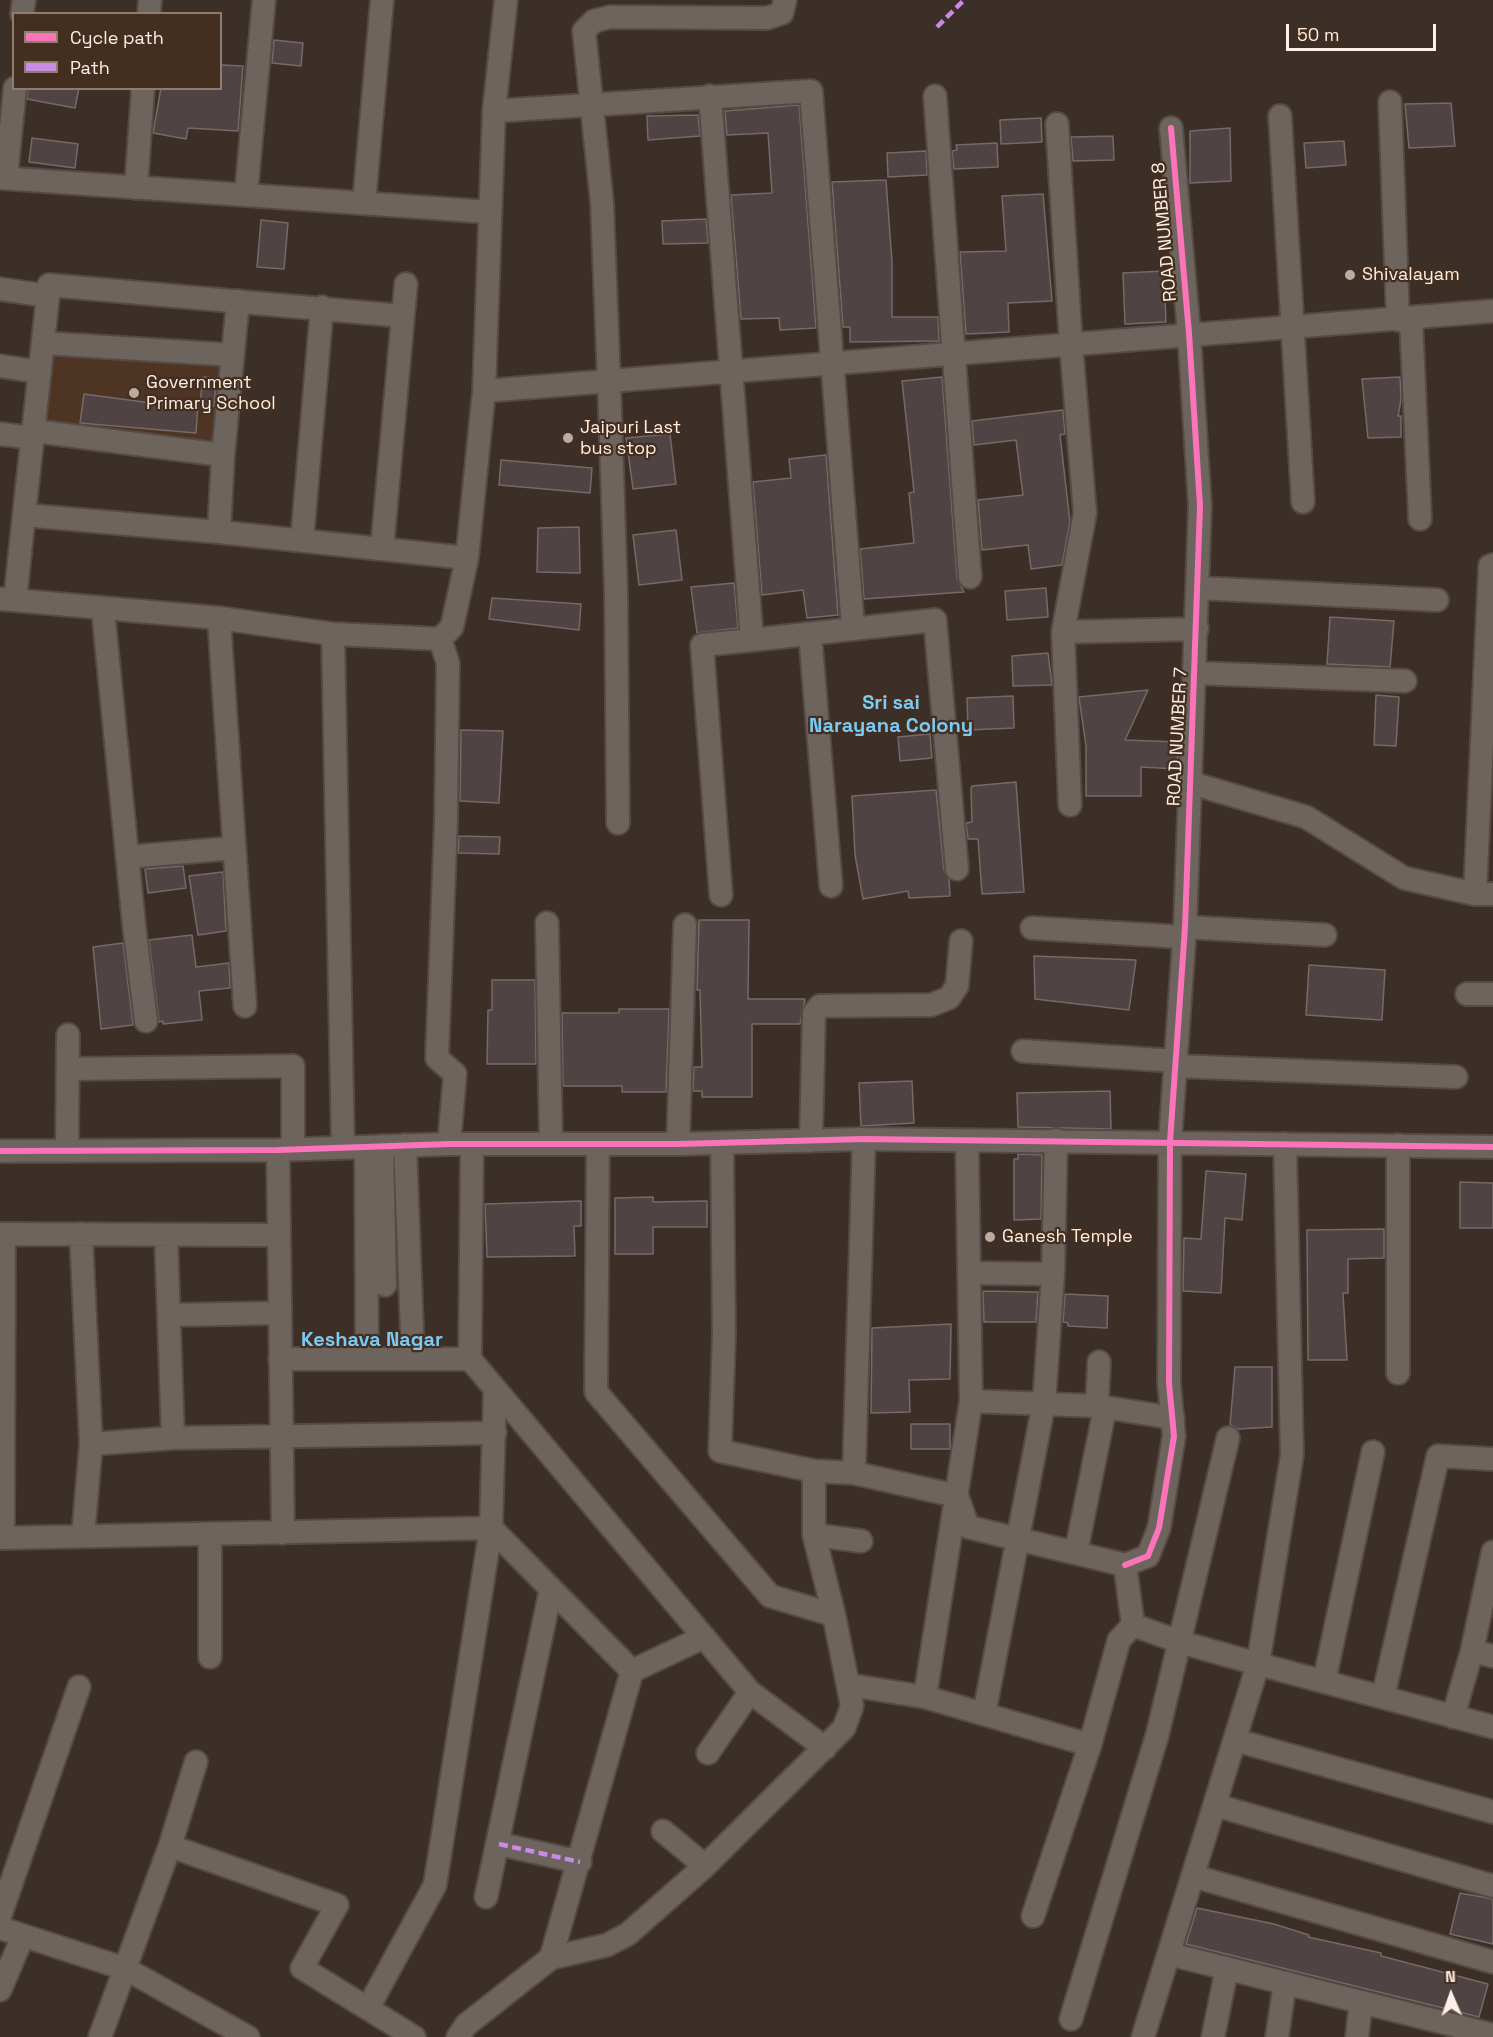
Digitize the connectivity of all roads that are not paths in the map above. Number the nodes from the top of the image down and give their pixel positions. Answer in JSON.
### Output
{"nodes":[{"id":1,"x":264,"y":0,"type":"edge"},
{"id":2,"x":382,"y":0,"type":"edge"},
{"id":3,"x":506,"y":0,"type":"edge"},
{"id":4,"x":785,"y":0,"type":"edge"},
{"id":5,"x":15,"y":90,"type":"edge"},
{"id":6,"x":143,"y":90,"type":"edge"},
{"id":7,"x":710,"y":96,"type":"junction"},
{"id":8,"x":935,"y":96,"type":"dead end"},
{"id":9,"x":1390,"y":102,"type":"dead end"},
{"id":10,"x":591,"y":103,"type":"junction"},
{"id":11,"x":494,"y":111,"type":"junction"},
{"id":12,"x":1280,"y":116,"type":"dead end"},
{"id":13,"x":1057,"y":124,"type":"dead end"},
{"id":14,"x":1171,"y":128,"type":"dead end"},
{"id":15,"x":3,"y":178,"type":"edge"},
{"id":16,"x":136,"y":188,"type":"junction"},
{"id":17,"x":246,"y":194,"type":"junction"},
{"id":18,"x":364,"y":204,"type":"junction"},
{"id":19,"x":490,"y":212,"type":"junction"},
{"id":20,"x":406,"y":284,"type":"dead end"},
{"id":21,"x":0,"y":289,"type":"edge"},
{"id":22,"x":48,"y":296,"type":"junction"},
{"id":23,"x":238,"y":301,"type":"junction"},
{"id":24,"x":322,"y":307,"type":"junction"},
{"id":25,"x":1493,"y":311,"type":"edge"},
{"id":26,"x":403,"y":316,"type":"junction"},
{"id":27,"x":1405,"y":319,"type":"junction"},
{"id":28,"x":1294,"y":326,"type":"junction"},
{"id":29,"x":1189,"y":333,"type":"junction"},
{"id":30,"x":42,"y":343,"type":"junction"},
{"id":31,"x":1071,"y":344,"type":"junction"},
{"id":32,"x":953,"y":354,"type":"junction"},
{"id":33,"x":233,"y":355,"type":"junction"},
{"id":34,"x":832,"y":363,"type":"junction"},
{"id":35,"x":0,"y":366,"type":"edge"},
{"id":36,"x":40,"y":372,"type":"junction"},
{"id":37,"x":730,"y":372,"type":"junction"},
{"id":38,"x":609,"y":381,"type":"junction"},
{"id":39,"x":484,"y":391,"type":"junction"},
{"id":40,"x":0,"y":434,"type":"edge"},
{"id":41,"x":34,"y":434,"type":"junction"},
{"id":42,"x":223,"y":455,"type":"junction"},
{"id":43,"x":1303,"y":502,"type":"dead end"},
{"id":44,"x":24,"y":515,"type":"junction"},
{"id":45,"x":1420,"y":519,"type":"dead end"},
{"id":46,"x":219,"y":532,"type":"junction"},
{"id":47,"x":302,"y":540,"type":"junction"},
{"id":48,"x":382,"y":549,"type":"junction"},
{"id":49,"x":467,"y":558,"type":"junction"},
{"id":50,"x":1493,"y":565,"type":"edge"},
{"id":51,"x":970,"y":577,"type":"dead end"},
{"id":52,"x":1198,"y":588,"type":"junction"},
{"id":53,"x":7,"y":599,"type":"edge"},
{"id":54,"x":1437,"y":600,"type":"dead end"},
{"id":55,"x":103,"y":610,"type":"junction"},
{"id":56,"x":219,"y":618,"type":"junction"},
{"id":57,"x":853,"y":627,"type":"junction"},
{"id":58,"x":1197,"y":629,"type":"junction"},
{"id":59,"x":1063,"y":632,"type":"junction"},
{"id":60,"x":333,"y":634,"type":"junction"},
{"id":61,"x":810,"y":634,"type":"junction"},
{"id":62,"x":440,"y":639,"type":"junction"},
{"id":63,"x":752,"y":640,"type":"junction"},
{"id":64,"x":1196,"y":673,"type":"junction"},
{"id":65,"x":1405,"y":681,"type":"dead end"},
{"id":66,"x":1191,"y":783,"type":"junction"},
{"id":67,"x":1070,"y":806,"type":"dead end"},
{"id":68,"x":618,"y":823,"type":"dead end"},
{"id":69,"x":234,"y":848,"type":"junction"},
{"id":70,"x":127,"y":857,"type":"junction"},
{"id":71,"x":957,"y":869,"type":"dead end"},
{"id":72,"x":831,"y":886,"type":"dead end"},
{"id":73,"x":1484,"y":894,"type":"edge"},
{"id":74,"x":721,"y":896,"type":"dead end"},
{"id":75,"x":547,"y":923,"type":"dead end"},
{"id":76,"x":685,"y":925,"type":"dead end"},
{"id":77,"x":1032,"y":928,"type":"dead end"},
{"id":78,"x":1185,"y":932,"type":"junction"},
{"id":79,"x":1325,"y":935,"type":"dead end"},
{"id":80,"x":961,"y":941,"type":"dead end"},
{"id":81,"x":1467,"y":994,"type":"dead end"},
{"id":82,"x":1493,"y":994,"type":"edge"},
{"id":83,"x":245,"y":1006,"type":"dead end"},
{"id":84,"x":146,"y":1021,"type":"dead end"},
{"id":85,"x":68,"y":1035,"type":"dead end"},
{"id":86,"x":1023,"y":1051,"type":"dead end"},
{"id":87,"x":1176,"y":1063,"type":"junction"},
{"id":88,"x":69,"y":1068,"type":"junction"},
{"id":89,"x":1456,"y":1077,"type":"dead end"},
{"id":90,"x":864,"y":1139,"type":"junction"},
{"id":91,"x":1056,"y":1140,"type":"junction"},
{"id":92,"x":967,"y":1141,"type":"junction"},
{"id":93,"x":811,"y":1142,"type":"junction"},
{"id":94,"x":1170,"y":1142,"type":"junction"},
{"id":95,"x":722,"y":1143,"type":"junction"},
{"id":96,"x":449,"y":1144,"type":"junction"},
{"id":97,"x":551,"y":1144,"type":"junction"},
{"id":98,"x":598,"y":1144,"type":"junction"},
{"id":99,"x":678,"y":1144,"type":"junction"},
{"id":100,"x":1285,"y":1144,"type":"junction"},
{"id":101,"x":405,"y":1145,"type":"junction"},
{"id":102,"x":472,"y":1145,"type":"junction"},
{"id":103,"x":1398,"y":1145,"type":"junction"},
{"id":104,"x":343,"y":1147,"type":"junction"},
{"id":105,"x":374,"y":1147,"type":"junction"},
{"id":106,"x":1493,"y":1147,"type":"edge"},
{"id":107,"x":286,"y":1149,"type":"junction"},
{"id":108,"x":0,"y":1151,"type":"edge"},
{"id":109,"x":67,"y":1151,"type":"junction"},
{"id":110,"x":2,"y":1234,"type":"edge"},
{"id":111,"x":81,"y":1234,"type":"junction"},
{"id":112,"x":166,"y":1235,"type":"junction"},
{"id":113,"x":278,"y":1235,"type":"junction"},
{"id":114,"x":970,"y":1273,"type":"junction"},
{"id":115,"x":1053,"y":1274,"type":"junction"},
{"id":116,"x":386,"y":1286,"type":"dead end"},
{"id":117,"x":279,"y":1313,"type":"junction"},
{"id":118,"x":170,"y":1315,"type":"junction"},
{"id":119,"x":367,"y":1358,"type":"junction"},
{"id":120,"x":413,"y":1358,"type":"junction"},
{"id":121,"x":280,"y":1359,"type":"junction"},
{"id":122,"x":470,"y":1359,"type":"junction"},
{"id":123,"x":1099,"y":1362,"type":"dead end"},
{"id":124,"x":1398,"y":1373,"type":"dead end"},
{"id":125,"x":495,"y":1389,"type":"junction"},
{"id":126,"x":971,"y":1401,"type":"junction"},
{"id":127,"x":1044,"y":1403,"type":"junction"},
{"id":128,"x":1101,"y":1407,"type":"junction"},
{"id":129,"x":1173,"y":1418,"type":"junction"},
{"id":130,"x":495,"y":1433,"type":"junction"},
{"id":131,"x":173,"y":1438,"type":"junction"},
{"id":132,"x":282,"y":1438,"type":"junction"},
{"id":133,"x":1228,"y":1438,"type":"dead end"},
{"id":134,"x":2,"y":1443,"type":"edge"},
{"id":135,"x":91,"y":1444,"type":"junction"},
{"id":136,"x":1373,"y":1452,"type":"dead end"},
{"id":137,"x":1493,"y":1459,"type":"edge"},
{"id":138,"x":814,"y":1471,"type":"junction"},
{"id":139,"x":854,"y":1473,"type":"junction"},
{"id":140,"x":957,"y":1496,"type":"junction"},
{"id":141,"x":491,"y":1528,"type":"junction"},
{"id":142,"x":283,"y":1533,"type":"junction"},
{"id":143,"x":210,"y":1534,"type":"junction"},
{"id":144,"x":813,"y":1535,"type":"junction"},
{"id":145,"x":83,"y":1536,"type":"junction"},
{"id":146,"x":2,"y":1538,"type":"edge"},
{"id":147,"x":1017,"y":1539,"type":"junction"},
{"id":148,"x":861,"y":1541,"type":"dead end"},
{"id":149,"x":1076,"y":1552,"type":"junction"},
{"id":150,"x":1493,"y":1552,"type":"edge"},
{"id":151,"x":1125,"y":1565,"type":"junction"},
{"id":152,"x":551,"y":1589,"type":"junction"},
{"id":153,"x":834,"y":1615,"type":"junction"},
{"id":154,"x":1133,"y":1625,"type":"junction"},
{"id":155,"x":704,"y":1637,"type":"junction"},
{"id":156,"x":1180,"y":1642,"type":"junction"},
{"id":157,"x":1483,"y":1654,"type":"edge"},
{"id":158,"x":210,"y":1657,"type":"dead end"},
{"id":159,"x":1258,"y":1664,"type":"junction"},
{"id":160,"x":632,"y":1671,"type":"junction"},
{"id":161,"x":1324,"y":1682,"type":"junction"},
{"id":162,"x":849,"y":1685,"type":"junction"},
{"id":163,"x":79,"y":1687,"type":"dead end"},
{"id":164,"x":750,"y":1692,"type":"junction"},
{"id":165,"x":925,"y":1697,"type":"junction"},
{"id":166,"x":1383,"y":1697,"type":"junction"},
{"id":167,"x":984,"y":1714,"type":"junction"},
{"id":168,"x":1453,"y":1717,"type":"junction"},
{"id":169,"x":1493,"y":1727,"type":"edge"},
{"id":170,"x":1235,"y":1740,"type":"junction"},
{"id":171,"x":1090,"y":1745,"type":"junction"},
{"id":172,"x":825,"y":1748,"type":"junction"},
{"id":173,"x":708,"y":1753,"type":"dead end"},
{"id":174,"x":196,"y":1762,"type":"dead end"},
{"id":175,"x":1215,"y":1805,"type":"junction"},
{"id":176,"x":1493,"y":1812,"type":"edge"},
{"id":177,"x":663,"y":1831,"type":"dead end"},
{"id":178,"x":499,"y":1844,"type":"junction"},
{"id":179,"x":170,"y":1846,"type":"junction"},
{"id":180,"x":580,"y":1862,"type":"junction"},
{"id":181,"x":705,"y":1866,"type":"junction"},
{"id":182,"x":1193,"y":1876,"type":"junction"},
{"id":183,"x":1493,"y":1886,"type":"edge"},
{"id":184,"x":486,"y":1897,"type":"dead end"},
{"id":185,"x":0,"y":1916,"type":"edge"},
{"id":186,"x":1033,"y":1916,"type":"dead end"},
{"id":187,"x":0,"y":1928,"type":"edge"},
{"id":188,"x":23,"y":1935,"type":"junction"},
{"id":189,"x":1169,"y":1954,"type":"junction"},
{"id":190,"x":551,"y":1958,"type":"junction"},
{"id":191,"x":1493,"y":1962,"type":"edge"},
{"id":192,"x":1227,"y":1968,"type":"junction"},
{"id":193,"x":126,"y":1969,"type":"junction"},
{"id":194,"x":1285,"y":1983,"type":"junction"},
{"id":195,"x":0,"y":1990,"type":"edge"},
{"id":196,"x":1361,"y":2002,"type":"junction"},
{"id":197,"x":368,"y":2008,"type":"junction"},
{"id":198,"x":1071,"y":2019,"type":"dead end"},
{"id":199,"x":1426,"y":2028,"type":"edge"},
{"id":200,"x":1487,"y":2035,"type":"edge"},
{"id":201,"x":100,"y":2037,"type":"edge"},
{"id":202,"x":248,"y":2037,"type":"edge"},
{"id":203,"x":414,"y":2037,"type":"edge"},
{"id":204,"x":458,"y":2037,"type":"edge"},
{"id":205,"x":1143,"y":2037,"type":"edge"},
{"id":206,"x":1213,"y":2037,"type":"edge"},
{"id":207,"x":1277,"y":2037,"type":"edge"},
{"id":208,"x":1357,"y":2037,"type":"edge"}],
"edges":[{"from":1,"to":17,"type":"street"},
{"from":2,"to":18,"type":"street"},
{"from":3,"to":11,"type":"street"},
{"from":4,"to":10,"type":"street"},
{"from":5,"to":15,"type":"street"},
{"from":6,"to":16,"type":"street"},
{"from":7,"to":10,"type":"street"},
{"from":7,"to":34,"type":"street"},
{"from":7,"to":37,"type":"street"},
{"from":8,"to":32,"type":"street"},
{"from":9,"to":27,"type":"street"},
{"from":10,"to":11,"type":"street"},
{"from":10,"to":38,"type":"street"},
{"from":11,"to":19,"type":"street"},
{"from":12,"to":28,"type":"street"},
{"from":13,"to":31,"type":"street"},
{"from":14,"to":29,"type":"street","name":"ROAD NUMBER 8"},
{"from":15,"to":16,"type":"street"},
{"from":16,"to":17,"type":"street"},
{"from":17,"to":18,"type":"street"},
{"from":18,"to":19,"type":"street"},
{"from":19,"to":39,"type":"street"},
{"from":20,"to":26,"type":"street"},
{"from":21,"to":22,"type":"street"},
{"from":22,"to":23,"type":"street"},
{"from":22,"to":30,"type":"street"},
{"from":23,"to":24,"type":"street"},
{"from":23,"to":33,"type":"street"},
{"from":24,"to":26,"type":"street"},
{"from":24,"to":47,"type":"street"},
{"from":25,"to":27,"type":"street"},
{"from":26,"to":48,"type":"street"},
{"from":27,"to":28,"type":"street"},
{"from":27,"to":45,"type":"street"},
{"from":28,"to":29,"type":"street"},
{"from":28,"to":43,"type":"street"},
{"from":29,"to":31,"type":"street"},
{"from":29,"to":52,"type":"street","name":"ROAD NUMBER 7"},
{"from":30,"to":33,"type":"street"},
{"from":30,"to":36,"type":"street"},
{"from":31,"to":32,"type":"street"},
{"from":31,"to":59,"type":"street"},
{"from":32,"to":34,"type":"street"},
{"from":32,"to":51,"type":"street"},
{"from":33,"to":42,"type":"street"},
{"from":34,"to":37,"type":"street"},
{"from":34,"to":57,"type":"street"},
{"from":35,"to":36,"type":"street"},
{"from":36,"to":41,"type":"street"},
{"from":37,"to":38,"type":"street"},
{"from":37,"to":63,"type":"street"},
{"from":38,"to":39,"type":"street"},
{"from":38,"to":68,"type":"street"},
{"from":39,"to":49,"type":"street"},
{"from":40,"to":41,"type":"street"},
{"from":41,"to":42,"type":"street"},
{"from":41,"to":44,"type":"street"},
{"from":42,"to":46,"type":"street"},
{"from":44,"to":46,"type":"street"},
{"from":44,"to":53,"type":"street"},
{"from":46,"to":47,"type":"street"},
{"from":47,"to":48,"type":"street"},
{"from":48,"to":49,"type":"street"},
{"from":49,"to":62,"type":"street"},
{"from":50,"to":73,"type":"street"},
{"from":52,"to":54,"type":"street"},
{"from":52,"to":58,"type":"street","name":"ROAD NUMBER 7"},
{"from":53,"to":55,"type":"street"},
{"from":55,"to":56,"type":"street"},
{"from":55,"to":70,"type":"street"},
{"from":56,"to":60,"type":"street"},
{"from":56,"to":69,"type":"street"},
{"from":57,"to":61,"type":"street"},
{"from":57,"to":71,"type":"street"},
{"from":58,"to":59,"type":"street"},
{"from":58,"to":64,"type":"street","name":"ROAD NUMBER 7"},
{"from":59,"to":67,"type":"street"},
{"from":60,"to":62,"type":"street"},
{"from":60,"to":104,"type":"street"},
{"from":61,"to":63,"type":"street"},
{"from":61,"to":72,"type":"street"},
{"from":62,"to":96,"type":"street"},
{"from":63,"to":74,"type":"street"},
{"from":64,"to":65,"type":"street"},
{"from":64,"to":66,"type":"street","name":"ROAD NUMBER 7"},
{"from":66,"to":73,"type":"street"},
{"from":66,"to":78,"type":"street","name":"ROAD NUMBER 7"},
{"from":69,"to":70,"type":"street"},
{"from":69,"to":83,"type":"street"},
{"from":70,"to":84,"type":"street"},
{"from":75,"to":97,"type":"street"},
{"from":76,"to":99,"type":"street"},
{"from":77,"to":78,"type":"street"},
{"from":78,"to":79,"type":"street"},
{"from":78,"to":87,"type":"street","name":"ROAD NUMBER 7"},
{"from":80,"to":93,"type":"street"},
{"from":81,"to":82,"type":"street"},
{"from":85,"to":88,"type":"street"},
{"from":86,"to":87,"type":"street"},
{"from":87,"to":89,"type":"street"},
{"from":87,"to":94,"type":"street","name":"ROAD NUMBER 7"},
{"from":88,"to":107,"type":"street"},
{"from":88,"to":109,"type":"street"},
{"from":90,"to":92,"type":"street"},
{"from":90,"to":93,"type":"street"},
{"from":90,"to":139,"type":"street"},
{"from":91,"to":92,"type":"street"},
{"from":91,"to":94,"type":"street"},
{"from":91,"to":115,"type":"street"},
{"from":92,"to":114,"type":"street"},
{"from":93,"to":95,"type":"street"},
{"from":94,"to":100,"type":"street"},
{"from":94,"to":129,"type":"street","name":"ROAD NUMBER 7"},
{"from":95,"to":99,"type":"street"},
{"from":95,"to":138,"type":"street"},
{"from":96,"to":101,"type":"street"},
{"from":96,"to":102,"type":"street"},
{"from":97,"to":98,"type":"street"},
{"from":97,"to":102,"type":"street"},
{"from":98,"to":99,"type":"street"},
{"from":98,"to":153,"type":"street"},
{"from":100,"to":103,"type":"street"},
{"from":100,"to":159,"type":"street"},
{"from":101,"to":105,"type":"street"},
{"from":101,"to":120,"type":"street"},
{"from":102,"to":122,"type":"street"},
{"from":103,"to":106,"type":"street"},
{"from":103,"to":124,"type":"street"},
{"from":104,"to":105,"type":"street"},
{"from":104,"to":107,"type":"street"},
{"from":105,"to":116,"type":"street"},
{"from":105,"to":119,"type":"street"},
{"from":107,"to":109,"type":"street"},
{"from":107,"to":113,"type":"street"},
{"from":108,"to":109,"type":"street"},
{"from":110,"to":111,"type":"street"},
{"from":110,"to":134,"type":"street"},
{"from":111,"to":112,"type":"street"},
{"from":111,"to":135,"type":"street"},
{"from":112,"to":113,"type":"street"},
{"from":112,"to":118,"type":"street"},
{"from":113,"to":117,"type":"street"},
{"from":114,"to":115,"type":"street"},
{"from":114,"to":126,"type":"street"},
{"from":115,"to":127,"type":"street"},
{"from":117,"to":118,"type":"street"},
{"from":117,"to":121,"type":"street"},
{"from":118,"to":131,"type":"street"},
{"from":119,"to":120,"type":"street"},
{"from":119,"to":121,"type":"street"},
{"from":120,"to":122,"type":"street"},
{"from":121,"to":132,"type":"street"},
{"from":122,"to":125,"type":"street"},
{"from":123,"to":128,"type":"street"},
{"from":125,"to":130,"type":"street"},
{"from":125,"to":155,"type":"street"},
{"from":126,"to":127,"type":"street"},
{"from":126,"to":140,"type":"street"},
{"from":127,"to":128,"type":"street"},
{"from":127,"to":147,"type":"street"},
{"from":128,"to":129,"type":"street"},
{"from":128,"to":149,"type":"street"},
{"from":129,"to":151,"type":"street","name":"ROAD NUMBER 7"},
{"from":130,"to":132,"type":"street"},
{"from":130,"to":141,"type":"street"},
{"from":131,"to":132,"type":"street"},
{"from":131,"to":135,"type":"street"},
{"from":132,"to":142,"type":"street"},
{"from":133,"to":156,"type":"street"},
{"from":134,"to":146,"type":"street"},
{"from":135,"to":145,"type":"street"},
{"from":136,"to":161,"type":"street"},
{"from":137,"to":166,"type":"street"},
{"from":138,"to":139,"type":"street"},
{"from":138,"to":144,"type":"street"},
{"from":139,"to":140,"type":"street"},
{"from":140,"to":147,"type":"street"},
{"from":140,"to":165,"type":"street"},
{"from":141,"to":142,"type":"street"},
{"from":141,"to":152,"type":"street"},
{"from":141,"to":197,"type":"street"},
{"from":142,"to":143,"type":"street"},
{"from":143,"to":145,"type":"street"},
{"from":143,"to":158,"type":"street"},
{"from":144,"to":148,"type":"street"},
{"from":144,"to":153,"type":"street"},
{"from":145,"to":146,"type":"street"},
{"from":147,"to":149,"type":"street"},
{"from":147,"to":167,"type":"street"},
{"from":149,"to":151,"type":"street"},
{"from":150,"to":157,"type":"street"},
{"from":151,"to":154,"type":"street"},
{"from":152,"to":160,"type":"street"},
{"from":152,"to":178,"type":"street"},
{"from":153,"to":162,"type":"street"},
{"from":154,"to":156,"type":"street"},
{"from":154,"to":171,"type":"street"},
{"from":155,"to":160,"type":"street"},
{"from":155,"to":164,"type":"street"},
{"from":156,"to":159,"type":"street"},
{"from":156,"to":198,"type":"street"},
{"from":157,"to":168,"type":"street"},
{"from":159,"to":161,"type":"street"},
{"from":159,"to":170,"type":"street"},
{"from":160,"to":180,"type":"street"},
{"from":161,"to":166,"type":"street"},
{"from":162,"to":165,"type":"street"},
{"from":162,"to":172,"type":"street"},
{"from":163,"to":185,"type":"street"},
{"from":164,"to":172,"type":"street"},
{"from":164,"to":173,"type":"street"},
{"from":165,"to":167,"type":"street"},
{"from":166,"to":168,"type":"street"},
{"from":167,"to":171,"type":"street"},
{"from":168,"to":169,"type":"street"},
{"from":170,"to":175,"type":"street"},
{"from":170,"to":176,"type":"street"},
{"from":171,"to":186,"type":"street"},
{"from":172,"to":181,"type":"street"},
{"from":174,"to":179,"type":"street"},
{"from":175,"to":182,"type":"street"},
{"from":175,"to":183,"type":"street"},
{"from":177,"to":181,"type":"street"},
{"from":178,"to":180,"type":"street"},
{"from":178,"to":184,"type":"street"},
{"from":179,"to":193,"type":"street"},
{"from":179,"to":197,"type":"street"},
{"from":180,"to":190,"type":"street"},
{"from":181,"to":190,"type":"street"},
{"from":182,"to":189,"type":"street"},
{"from":182,"to":191,"type":"street"},
{"from":187,"to":188,"type":"street"},
{"from":188,"to":193,"type":"street"},
{"from":188,"to":195,"type":"street"},
{"from":189,"to":192,"type":"street"},
{"from":189,"to":205,"type":"street"},
{"from":190,"to":204,"type":"street"},
{"from":192,"to":194,"type":"street"},
{"from":192,"to":206,"type":"street"},
{"from":193,"to":201,"type":"street"},
{"from":193,"to":202,"type":"street"},
{"from":194,"to":196,"type":"street"},
{"from":194,"to":207,"type":"street"},
{"from":196,"to":199,"type":"street"},
{"from":196,"to":208,"type":"street"},
{"from":197,"to":203,"type":"street"},
{"from":199,"to":200,"type":"street"}]}
